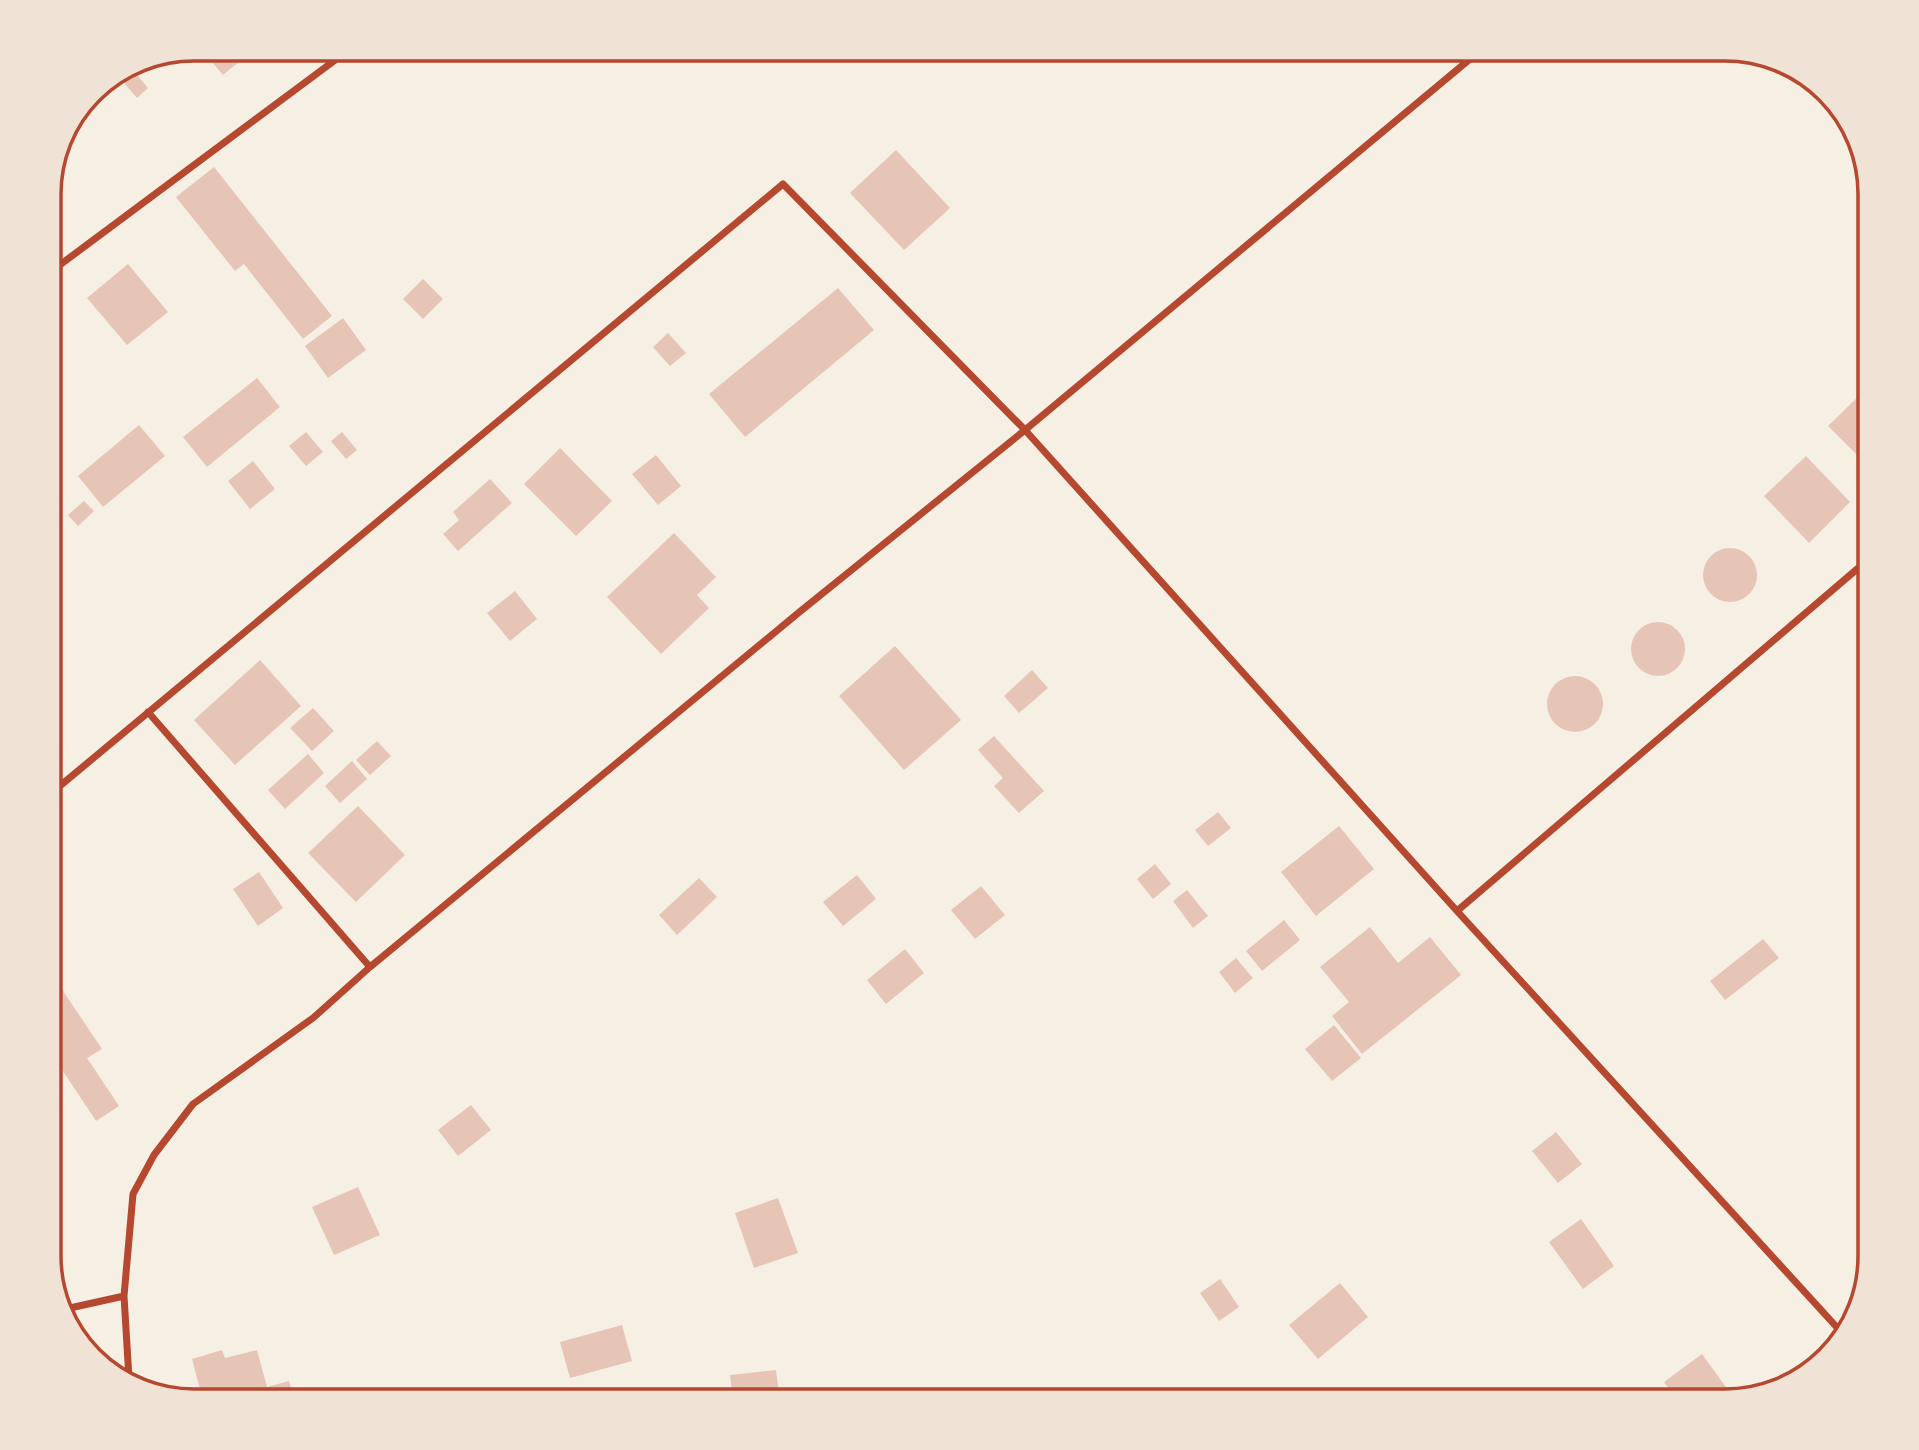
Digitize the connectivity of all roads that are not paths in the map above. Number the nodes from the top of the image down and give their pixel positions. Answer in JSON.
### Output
{"nodes":[{"id":1,"x":1467,"y":61,"type":"edge"},
{"id":2,"x":333,"y":62,"type":"edge"},
{"id":3,"x":62,"y":262,"type":"edge"},
{"id":4,"x":1025,"y":430,"type":"junction"},
{"id":5,"x":1858,"y":568,"type":"edge"},
{"id":6,"x":148,"y":712,"type":"junction"},
{"id":7,"x":62,"y":784,"type":"edge"},
{"id":8,"x":1457,"y":911,"type":"junction"},
{"id":9,"x":370,"y":967,"type":"junction"},
{"id":10,"x":124,"y":1296,"type":"junction"},
{"id":11,"x":71,"y":1308,"type":"edge"},
{"id":12,"x":1837,"y":1327,"type":"edge"},
{"id":13,"x":129,"y":1371,"type":"edge"}],
"edges":[{"from":1,"to":4,"type":"street"},
{"from":2,"to":3,"type":"street"},
{"from":4,"to":6,"type":"street"},
{"from":4,"to":8,"type":"street"},
{"from":4,"to":9,"type":"street"},
{"from":5,"to":8,"type":"street"},
{"from":6,"to":7,"type":"street"},
{"from":6,"to":9,"type":"street"},
{"from":8,"to":12,"type":"street"},
{"from":9,"to":10,"type":"street"},
{"from":10,"to":11,"type":"street"},
{"from":10,"to":13,"type":"street"}]}
